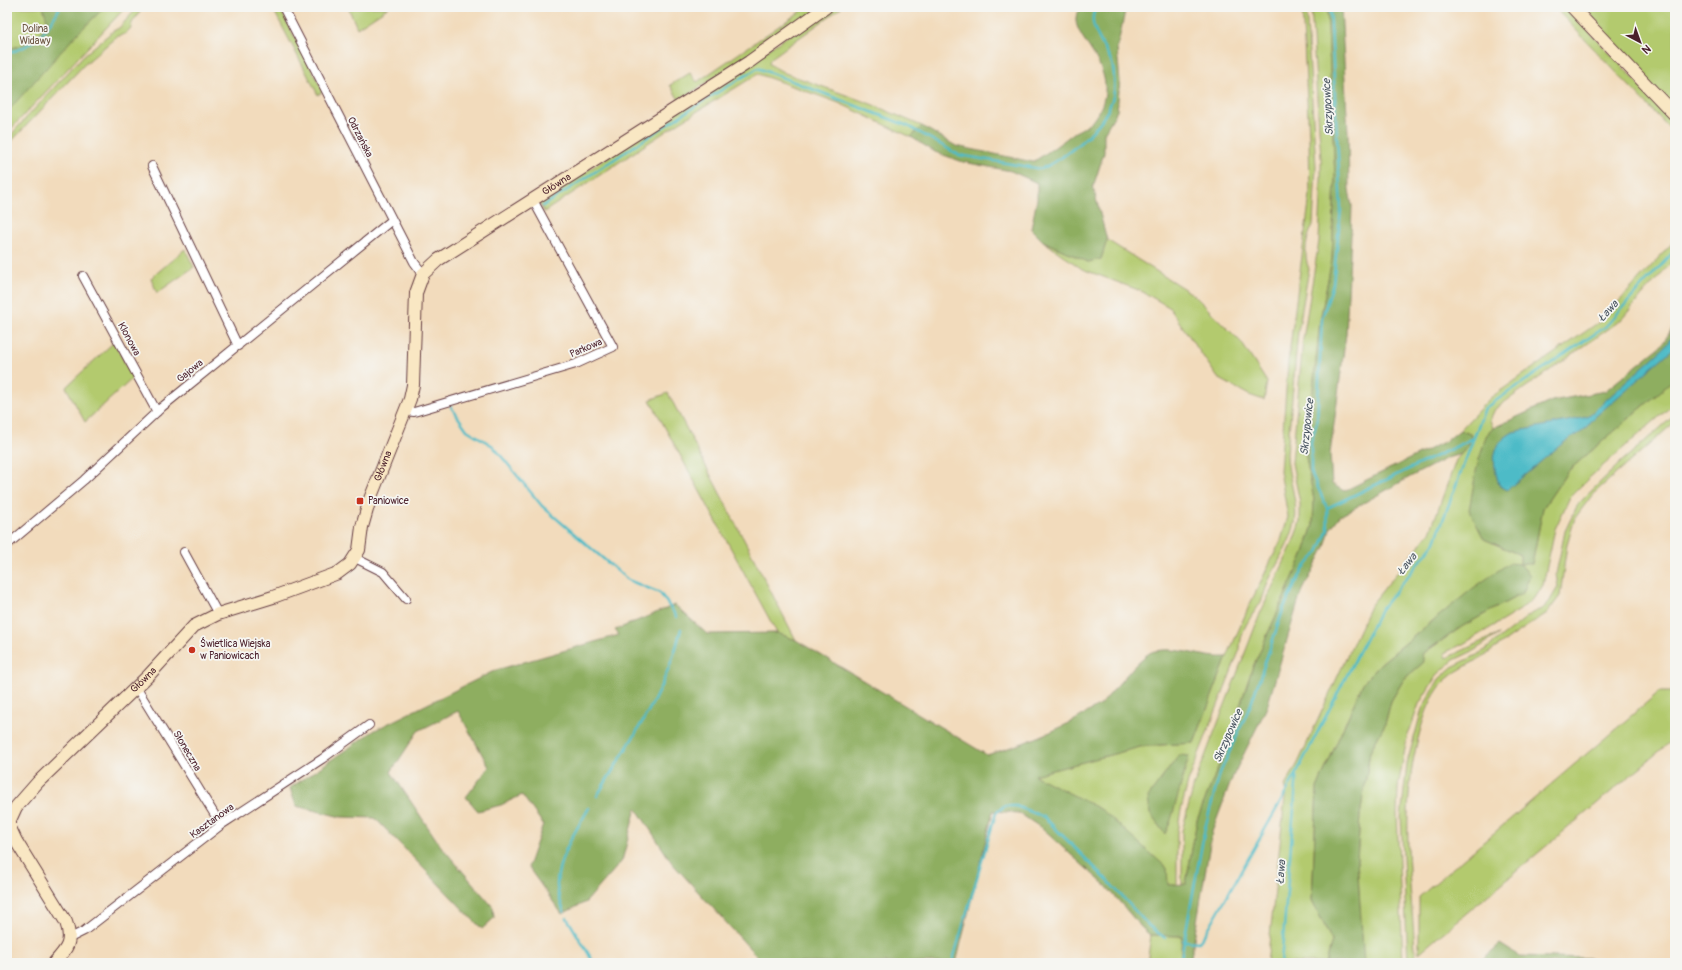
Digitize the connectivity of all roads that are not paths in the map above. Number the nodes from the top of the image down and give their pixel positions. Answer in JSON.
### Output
{"nodes":[{"id":1,"x":282,"y":7,"type":"edge"},
{"id":2,"x":826,"y":7,"type":"edge"},
{"id":3,"x":1572,"y":7,"type":"edge"},
{"id":4,"x":1675,"y":115,"type":"edge"},
{"id":5,"x":152,"y":166,"type":"dead end"},
{"id":6,"x":533,"y":200,"type":"junction"},
{"id":7,"x":392,"y":220,"type":"junction"},
{"id":8,"x":423,"y":274,"type":"junction"},
{"id":9,"x":83,"y":276,"type":"dead end"},
{"id":10,"x":238,"y":346,"type":"junction"},
{"id":11,"x":406,"y":411,"type":"junction"},
{"id":12,"x":157,"y":412,"type":"junction"},
{"id":13,"x":7,"y":546,"type":"edge"},
{"id":14,"x":184,"y":552,"type":"dead end"},
{"id":15,"x":355,"y":558,"type":"junction"},
{"id":16,"x":406,"y":599,"type":"dead end"},
{"id":17,"x":218,"y":614,"type":"junction"},
{"id":18,"x":136,"y":687,"type":"junction"},
{"id":19,"x":369,"y":725,"type":"dead end"},
{"id":20,"x":8,"y":820,"type":"edge"},
{"id":21,"x":221,"y":825,"type":"junction"},
{"id":22,"x":70,"y":938,"type":"junction"},
{"id":23,"x":54,"y":963,"type":"edge"}],
"edges":[{"from":1,"to":7,"type":"street","name":"Odrzańska"},
{"from":2,"to":6,"type":"street","name":"Główna"},
{"from":3,"to":4,"type":"street"},
{"from":5,"to":10,"type":"street"},
{"from":6,"to":8,"type":"street","name":"Główna"},
{"from":6,"to":11,"type":"street","name":"Parkowa"},
{"from":7,"to":8,"type":"street","name":"Odrzańska"},
{"from":7,"to":10,"type":"street","name":"Gajowa"},
{"from":8,"to":11,"type":"street","name":"Główna"},
{"from":9,"to":12,"type":"street","name":"Klonowa"},
{"from":10,"to":12,"type":"street","name":"Gajowa"},
{"from":11,"to":15,"type":"street","name":"Główna"},
{"from":12,"to":13,"type":"street","name":"Gajowa"},
{"from":14,"to":17,"type":"street"},
{"from":15,"to":16,"type":"street"},
{"from":15,"to":17,"type":"street","name":"Główna"},
{"from":17,"to":18,"type":"street","name":"Główna"},
{"from":18,"to":20,"type":"street","name":"Główna"},
{"from":18,"to":21,"type":"street","name":"Słoneczna"},
{"from":19,"to":21,"type":"street","name":"Kasztanowa"},
{"from":20,"to":22,"type":"street","name":"Główna"},
{"from":21,"to":22,"type":"street","name":"Kasztanowa"},
{"from":22,"to":23,"type":"street"}]}
